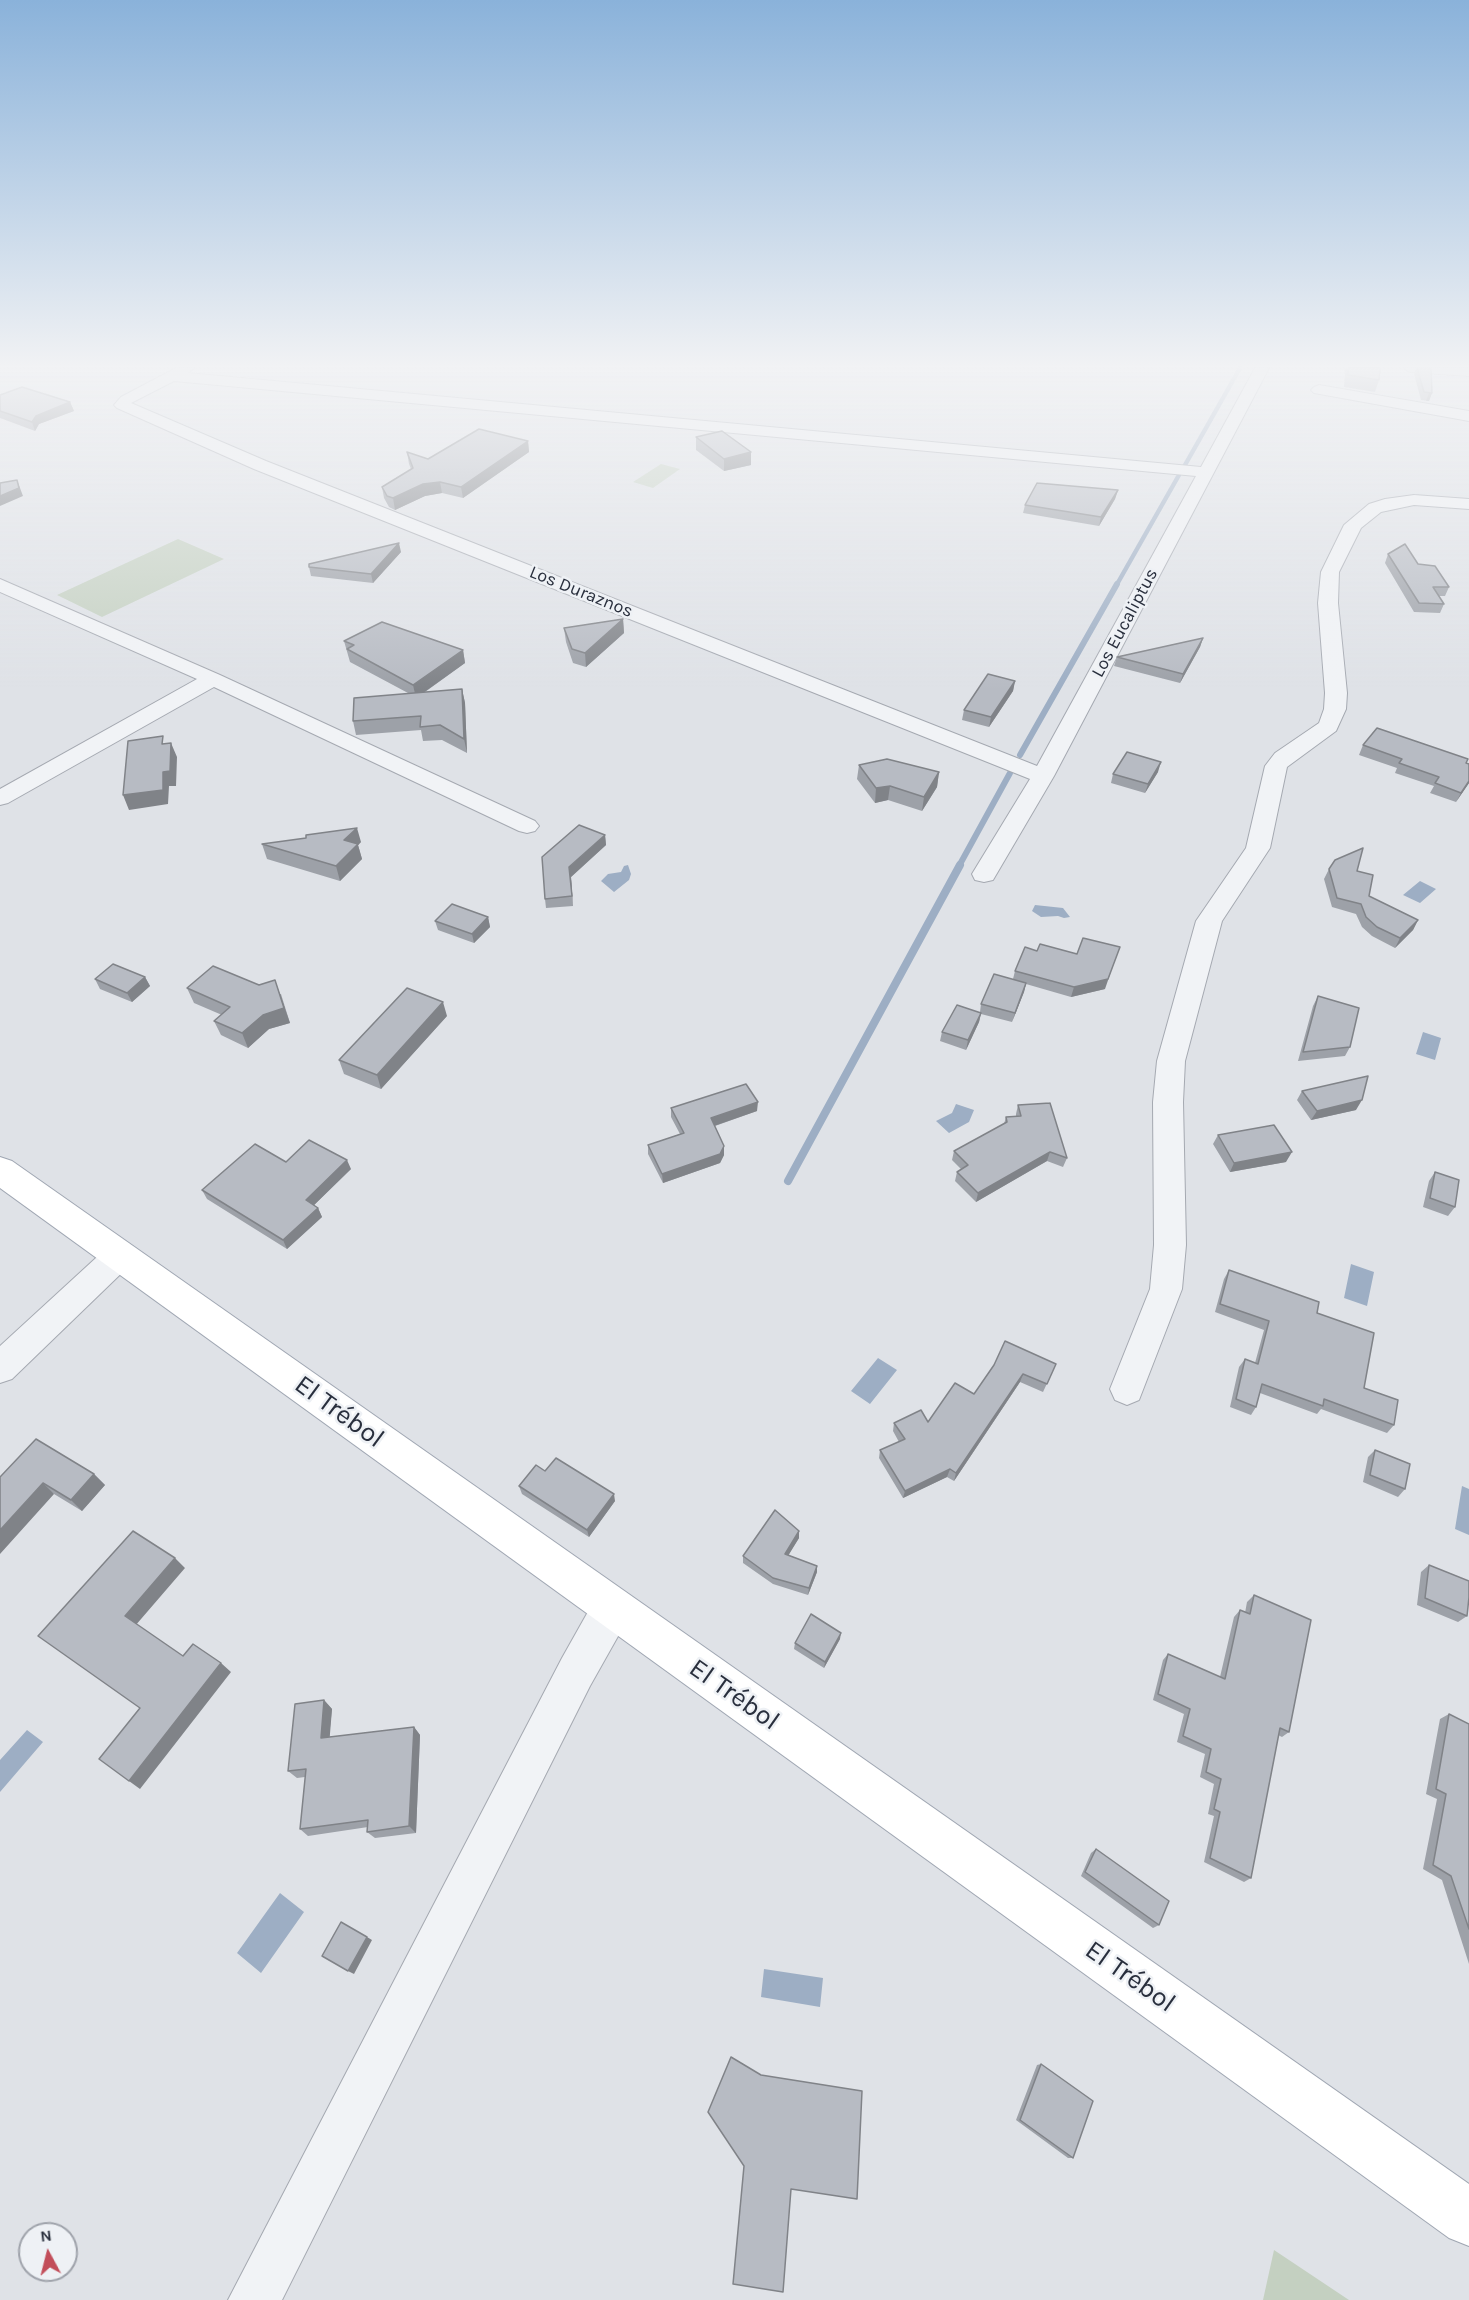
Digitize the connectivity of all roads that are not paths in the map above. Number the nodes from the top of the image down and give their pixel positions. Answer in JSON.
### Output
{"nodes":[{"id":1,"x":286,"y":475,"type":"edge"},
{"id":2,"x":1204,"y":475,"type":"edge"},
{"id":3,"x":1469,"y":504,"type":"edge"},
{"id":4,"x":0,"y":585,"type":"edge"},
{"id":5,"x":213,"y":679,"type":"junction"},
{"id":6,"x":1043,"y":776,"type":"junction"},
{"id":7,"x":0,"y":798,"type":"edge"},
{"id":8,"x":527,"y":826,"type":"dead end"},
{"id":9,"x":984,"y":874,"type":"dead end"},
{"id":10,"x":0,"y":1170,"type":"edge"},
{"id":11,"x":120,"y":1255,"type":"junction"},
{"id":12,"x":0,"y":1368,"type":"edge"},
{"id":13,"x":1127,"y":1389,"type":"dead end"},
{"id":14,"x":612,"y":1608,"type":"junction"},
{"id":15,"x":1469,"y":2218,"type":"edge"},
{"id":16,"x":254,"y":2300,"type":"edge"}],
"edges":[{"from":1,"to":6,"type":"street","name":"Los Duraznos"},
{"from":2,"to":6,"type":"street","name":"Los Eucaliptus"},
{"from":3,"to":13,"type":"street"},
{"from":4,"to":5,"type":"street"},
{"from":5,"to":7,"type":"street"},
{"from":5,"to":8,"type":"street"},
{"from":6,"to":9,"type":"street","name":"Los Eucaliptus"},
{"from":10,"to":11,"type":"main road","name":"El Trébol"},
{"from":11,"to":12,"type":"street"},
{"from":11,"to":14,"type":"main road","name":"El Trébol"},
{"from":14,"to":15,"type":"main road","name":"El Trébol"},
{"from":14,"to":16,"type":"street"}]}
